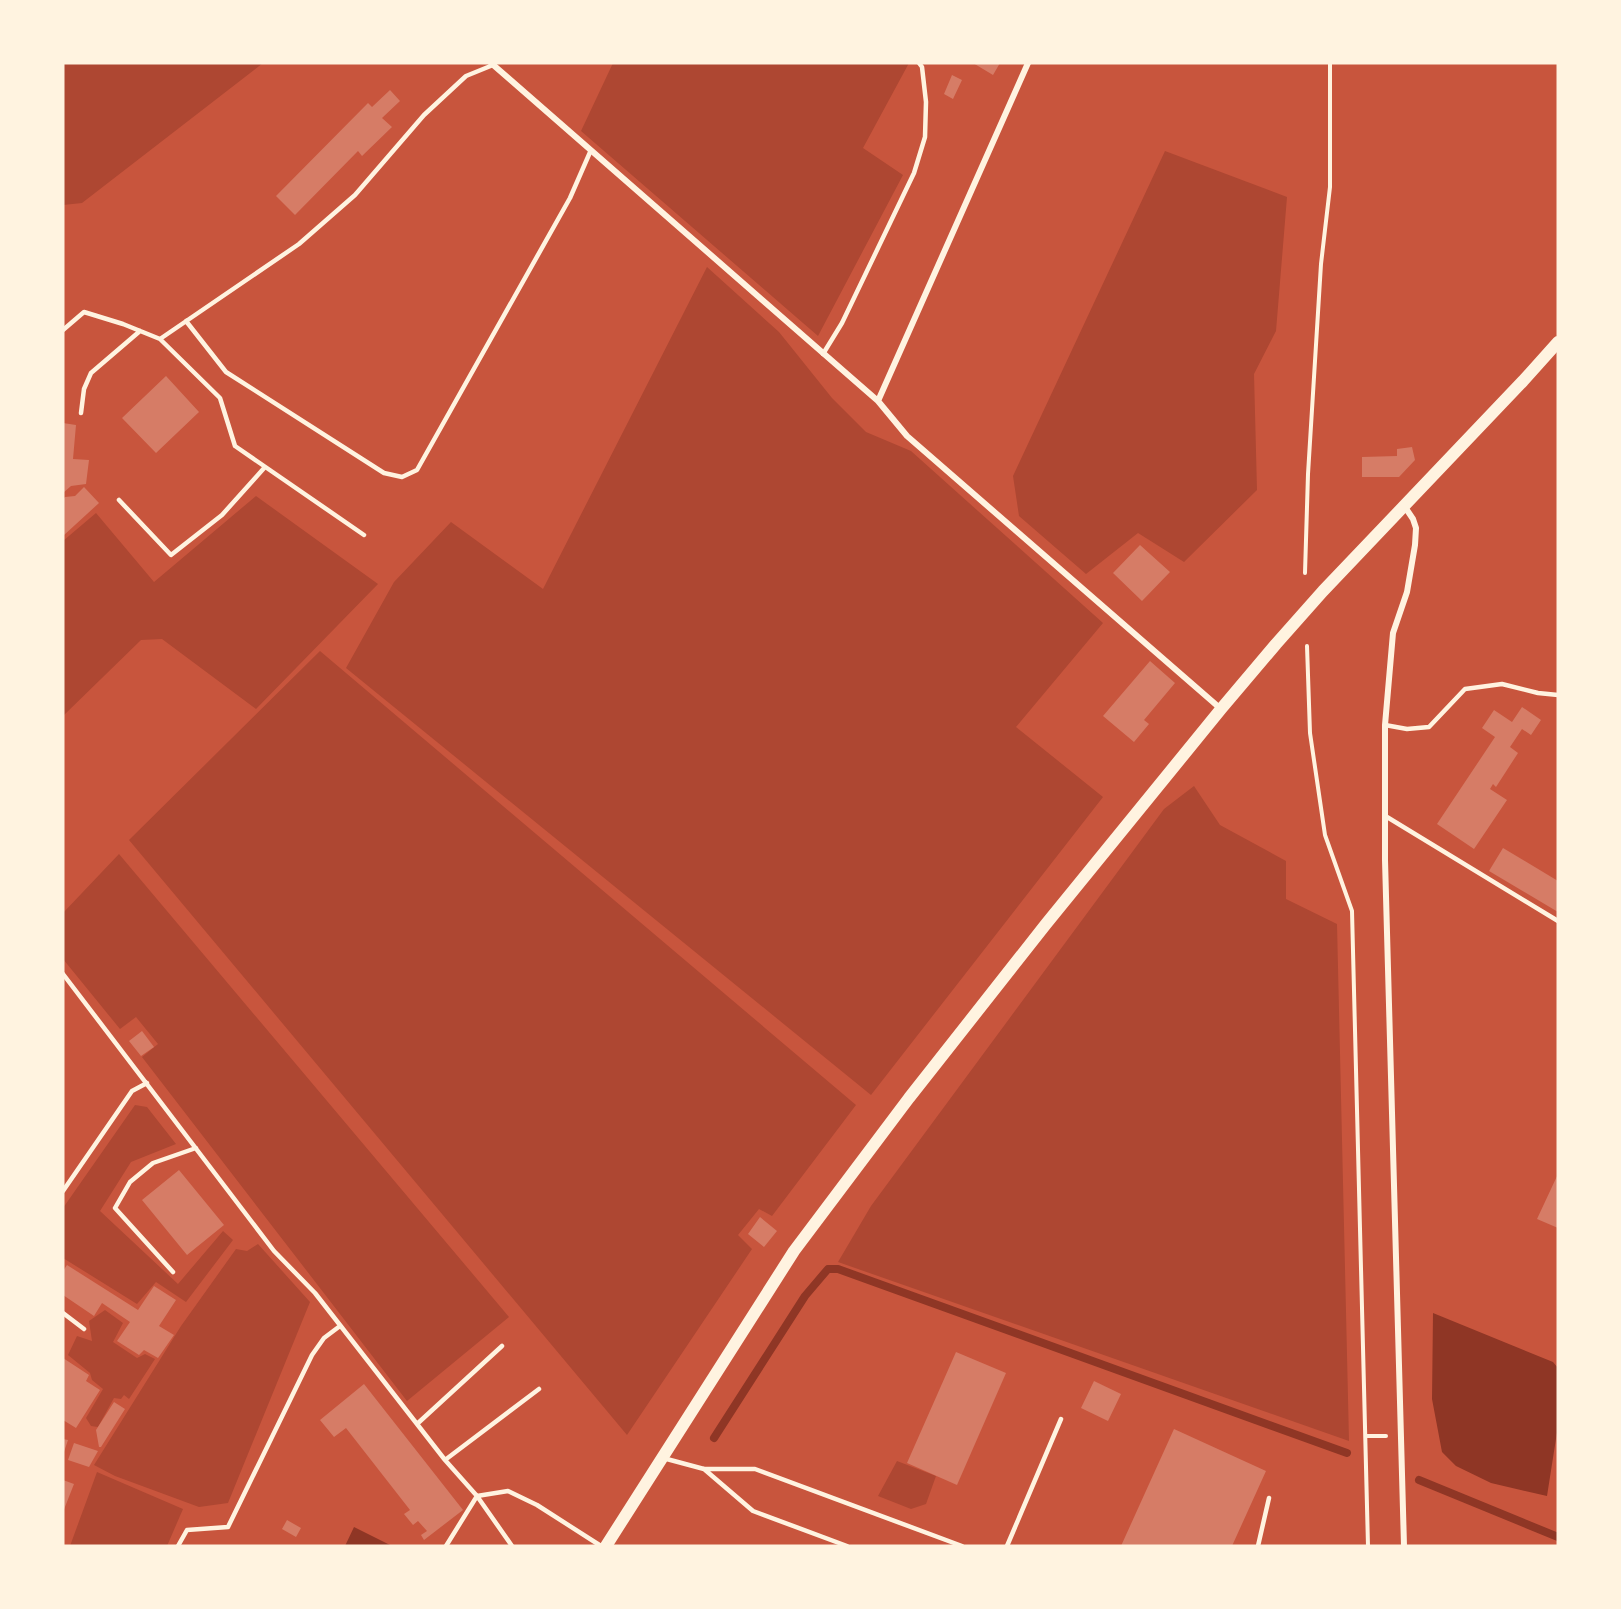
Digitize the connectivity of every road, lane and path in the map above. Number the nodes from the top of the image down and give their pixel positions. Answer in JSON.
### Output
{"nodes":[{"id":1,"x":919,"y":63,"type":"edge"},
{"id":2,"x":1028,"y":63,"type":"edge"},
{"id":3,"x":1330,"y":63,"type":"edge"},
{"id":4,"x":492,"y":64,"type":"edge"},
{"id":5,"x":591,"y":150,"type":"junction"},
{"id":6,"x":186,"y":321,"type":"junction"},
{"id":7,"x":63,"y":330,"type":"edge"},
{"id":8,"x":140,"y":332,"type":"junction"},
{"id":9,"x":160,"y":339,"type":"junction"},
{"id":10,"x":1558,"y":342,"type":"edge"},
{"id":11,"x":823,"y":354,"type":"junction"},
{"id":12,"x":878,"y":401,"type":"junction"},
{"id":13,"x":81,"y":413,"type":"dead end"},
{"id":14,"x":265,"y":467,"type":"junction"},
{"id":15,"x":118,"y":500,"type":"dead end"},
{"id":16,"x":1405,"y":507,"type":"junction"},
{"id":17,"x":364,"y":535,"type":"dead end"},
{"id":18,"x":1305,"y":573,"type":"dead end"},
{"id":19,"x":1308,"y":646,"type":"dead end"},
{"id":20,"x":1558,"y":695,"type":"edge"},
{"id":21,"x":1221,"y":709,"type":"junction"},
{"id":22,"x":1385,"y":725,"type":"junction"},
{"id":23,"x":1387,"y":817,"type":"junction"},
{"id":24,"x":1558,"y":921,"type":"edge"},
{"id":25,"x":63,"y":974,"type":"edge"},
{"id":26,"x":147,"y":1083,"type":"junction"},
{"id":27,"x":196,"y":1148,"type":"junction"},
{"id":28,"x":63,"y":1191,"type":"edge"},
{"id":29,"x":173,"y":1272,"type":"dead end"},
{"id":30,"x":63,"y":1313,"type":"edge"},
{"id":31,"x":340,"y":1326,"type":"junction"},
{"id":32,"x":84,"y":1329,"type":"dead end"},
{"id":33,"x":502,"y":1346,"type":"dead end"},
{"id":34,"x":539,"y":1389,"type":"dead end"},
{"id":35,"x":1061,"y":1419,"type":"dead end"},
{"id":36,"x":417,"y":1424,"type":"junction"},
{"id":37,"x":662,"y":1458,"type":"junction"},
{"id":38,"x":445,"y":1460,"type":"junction"},
{"id":39,"x":704,"y":1469,"type":"junction"},
{"id":40,"x":477,"y":1496,"type":"junction"},
{"id":41,"x":1269,"y":1498,"type":"dead end"},
{"id":42,"x":178,"y":1546,"type":"edge"},
{"id":43,"x":446,"y":1546,"type":"edge"},
{"id":44,"x":512,"y":1546,"type":"edge"},
{"id":45,"x":601,"y":1546,"type":"edge"},
{"id":46,"x":606,"y":1546,"type":"edge"},
{"id":47,"x":847,"y":1546,"type":"edge"},
{"id":48,"x":963,"y":1546,"type":"edge"},
{"id":49,"x":1007,"y":1546,"type":"edge"},
{"id":50,"x":1257,"y":1546,"type":"edge"},
{"id":51,"x":1368,"y":1546,"type":"edge"},
{"id":52,"x":1404,"y":1546,"type":"edge"}],
"edges":[{"from":1,"to":11,"type":"lane"},
{"from":2,"to":12,"type":"street"},
{"from":3,"to":18,"type":"path"},
{"from":4,"to":5,"type":"street"},
{"from":4,"to":6,"type":"lane"},
{"from":5,"to":6,"type":"lane"},
{"from":5,"to":11,"type":"street"},
{"from":6,"to":9,"type":"lane"},
{"from":7,"to":8,"type":"lane"},
{"from":8,"to":9,"type":"lane"},
{"from":8,"to":13,"type":"lane"},
{"from":9,"to":14,"type":"lane"},
{"from":10,"to":16,"type":"main road"},
{"from":11,"to":12,"type":"street"},
{"from":12,"to":21,"type":"street"},
{"from":14,"to":15,"type":"lane"},
{"from":14,"to":17,"type":"lane"},
{"from":16,"to":21,"type":"main road"},
{"from":16,"to":22,"type":"street"},
{"from":19,"to":51,"type":"path"},
{"from":20,"to":22,"type":"lane"},
{"from":21,"to":37,"type":"main road"},
{"from":22,"to":23,"type":"street"},
{"from":23,"to":24,"type":"lane"},
{"from":23,"to":52,"type":"street"},
{"from":25,"to":26,"type":"lane"},
{"from":26,"to":27,"type":"lane"},
{"from":26,"to":28,"type":"lane"},
{"from":27,"to":29,"type":"lane"},
{"from":27,"to":31,"type":"lane"},
{"from":30,"to":32,"type":"lane"},
{"from":31,"to":36,"type":"lane"},
{"from":31,"to":42,"type":"lane"},
{"from":33,"to":36,"type":"lane"},
{"from":34,"to":38,"type":"lane"},
{"from":35,"to":49,"type":"lane"},
{"from":36,"to":38,"type":"lane"},
{"from":37,"to":39,"type":"lane"},
{"from":37,"to":46,"type":"main road"},
{"from":38,"to":40,"type":"lane"},
{"from":39,"to":47,"type":"lane"},
{"from":39,"to":48,"type":"lane"},
{"from":40,"to":43,"type":"lane"},
{"from":40,"to":44,"type":"lane"},
{"from":40,"to":45,"type":"lane"},
{"from":41,"to":50,"type":"lane"}]}
